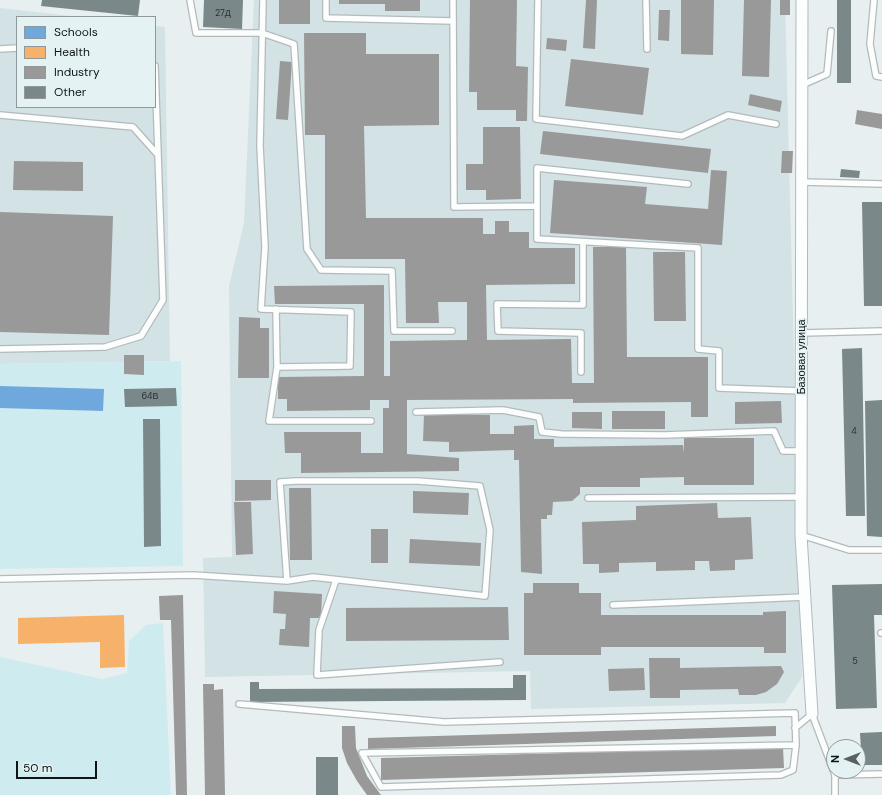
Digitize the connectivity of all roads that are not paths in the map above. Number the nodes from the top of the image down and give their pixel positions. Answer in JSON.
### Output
{"nodes":[{"id":1,"x":190,"y":0,"type":"edge"},
{"id":2,"x":262,"y":0,"type":"edge"},
{"id":3,"x":326,"y":0,"type":"edge"},
{"id":4,"x":453,"y":0,"type":"edge"},
{"id":5,"x":538,"y":0,"type":"edge"},
{"id":6,"x":646,"y":0,"type":"edge"},
{"id":7,"x":802,"y":0,"type":"edge"},
{"id":8,"x":874,"y":0,"type":"edge"},
{"id":9,"x":452,"y":20,"type":"junction"},
{"id":10,"x":831,"y":31,"type":"dead end"},
{"id":11,"x":262,"y":33,"type":"junction"},
{"id":12,"x":16,"y":48,"type":"edge"},
{"id":13,"x":0,"y":49,"type":"edge"},
{"id":14,"x":647,"y":50,"type":"dead end"},
{"id":15,"x":882,"y":77,"type":"edge"},
{"id":16,"x":802,"y":85,"type":"junction"},
{"id":17,"x":156,"y":96,"type":"edge"},
{"id":18,"x":0,"y":115,"type":"edge"},
{"id":19,"x":776,"y":124,"type":"dead end"},
{"id":20,"x":158,"y":155,"type":"junction"},
{"id":21,"x":802,"y":182,"type":"junction"},
{"id":22,"x":688,"y":184,"type":"dead end"},
{"id":23,"x":882,"y":184,"type":"edge"},
{"id":24,"x":537,"y":206,"type":"junction"},
{"id":25,"x":583,"y":242,"type":"junction"},
{"id":26,"x":276,"y":310,"type":"junction"},
{"id":27,"x":452,"y":331,"type":"dead end"},
{"id":28,"x":882,"y":331,"type":"edge"},
{"id":29,"x":802,"y":333,"type":"junction"},
{"id":30,"x":0,"y":349,"type":"edge"},
{"id":31,"x":277,"y":367,"type":"junction"},
{"id":32,"x":580,"y":372,"type":"dead end"},
{"id":33,"x":802,"y":391,"type":"junction"},
{"id":34,"x":416,"y":412,"type":"dead end"},
{"id":35,"x":371,"y":421,"type":"dead end"},
{"id":36,"x":802,"y":452,"type":"junction"},
{"id":37,"x":802,"y":497,"type":"junction"},
{"id":38,"x":588,"y":498,"type":"dead end"},
{"id":39,"x":801,"y":535,"type":"junction"},
{"id":40,"x":882,"y":550,"type":"edge"},
{"id":41,"x":0,"y":579,"type":"edge"},
{"id":42,"x":336,"y":580,"type":"junction"},
{"id":43,"x":287,"y":581,"type":"junction"},
{"id":44,"x":805,"y":597,"type":"junction"},
{"id":45,"x":613,"y":605,"type":"dead end"},
{"id":46,"x":500,"y":662,"type":"dead end"},
{"id":47,"x":239,"y":704,"type":"dead end"},
{"id":48,"x":812,"y":714,"type":"junction"},
{"id":49,"x":795,"y":728,"type":"junction"},
{"id":50,"x":796,"y":744,"type":"junction"},
{"id":51,"x":826,"y":751,"type":"edge"},
{"id":52,"x":866,"y":774,"type":"edge"},
{"id":53,"x":882,"y":774,"type":"edge"},
{"id":54,"x":835,"y":779,"type":"edge"},
{"id":55,"x":835,"y":795,"type":"edge"}],
"edges":[{"from":1,"to":11,"type":"lane"},
{"from":2,"to":11,"type":"lane"},
{"from":3,"to":9,"type":"lane"},
{"from":4,"to":9,"type":"lane"},
{"from":5,"to":19,"type":"lane"},
{"from":6,"to":14,"type":"lane"},
{"from":7,"to":16,"type":"street","name":"Базовая улица"},
{"from":8,"to":15,"type":"lane"},
{"from":9,"to":24,"type":"lane"},
{"from":10,"to":16,"type":"lane"},
{"from":11,"to":26,"type":"lane"},
{"from":11,"to":27,"type":"lane"},
{"from":12,"to":13,"type":"lane"},
{"from":16,"to":21,"type":"street","name":"Базовая улица"},
{"from":17,"to":20,"type":"lane"},
{"from":18,"to":20,"type":"lane"},
{"from":20,"to":30,"type":"lane"},
{"from":21,"to":23,"type":"lane"},
{"from":21,"to":29,"type":"street","name":"Базовая улица"},
{"from":22,"to":24,"type":"lane"},
{"from":24,"to":25,"type":"lane"},
{"from":25,"to":32,"type":"lane"},
{"from":25,"to":33,"type":"lane"},
{"from":26,"to":31,"type":"lane"},
{"from":26,"to":31,"type":"lane"},
{"from":28,"to":29,"type":"lane"},
{"from":29,"to":33,"type":"street","name":"Базовая улица"},
{"from":31,"to":35,"type":"lane"},
{"from":33,"to":36,"type":"street","name":"Базовая улица"},
{"from":34,"to":36,"type":"lane"},
{"from":36,"to":37,"type":"street","name":"Базовая улица"},
{"from":37,"to":38,"type":"lane"},
{"from":37,"to":39,"type":"street","name":"Базовая улица"},
{"from":39,"to":40,"type":"lane"},
{"from":39,"to":44,"type":"street","name":"Базовая улица"},
{"from":41,"to":43,"type":"lane"},
{"from":42,"to":43,"type":"lane"},
{"from":42,"to":43,"type":"lane"},
{"from":42,"to":46,"type":"lane"},
{"from":44,"to":45,"type":"lane"},
{"from":44,"to":48,"type":"street","name":"Базовая улица"},
{"from":47,"to":49,"type":"lane"},
{"from":48,"to":49,"type":"lane"},
{"from":48,"to":51,"type":"lane"},
{"from":49,"to":50,"type":"lane"},
{"from":50,"to":50,"type":"lane"},
{"from":52,"to":53,"type":"lane"},
{"from":54,"to":55,"type":"lane"}]}
